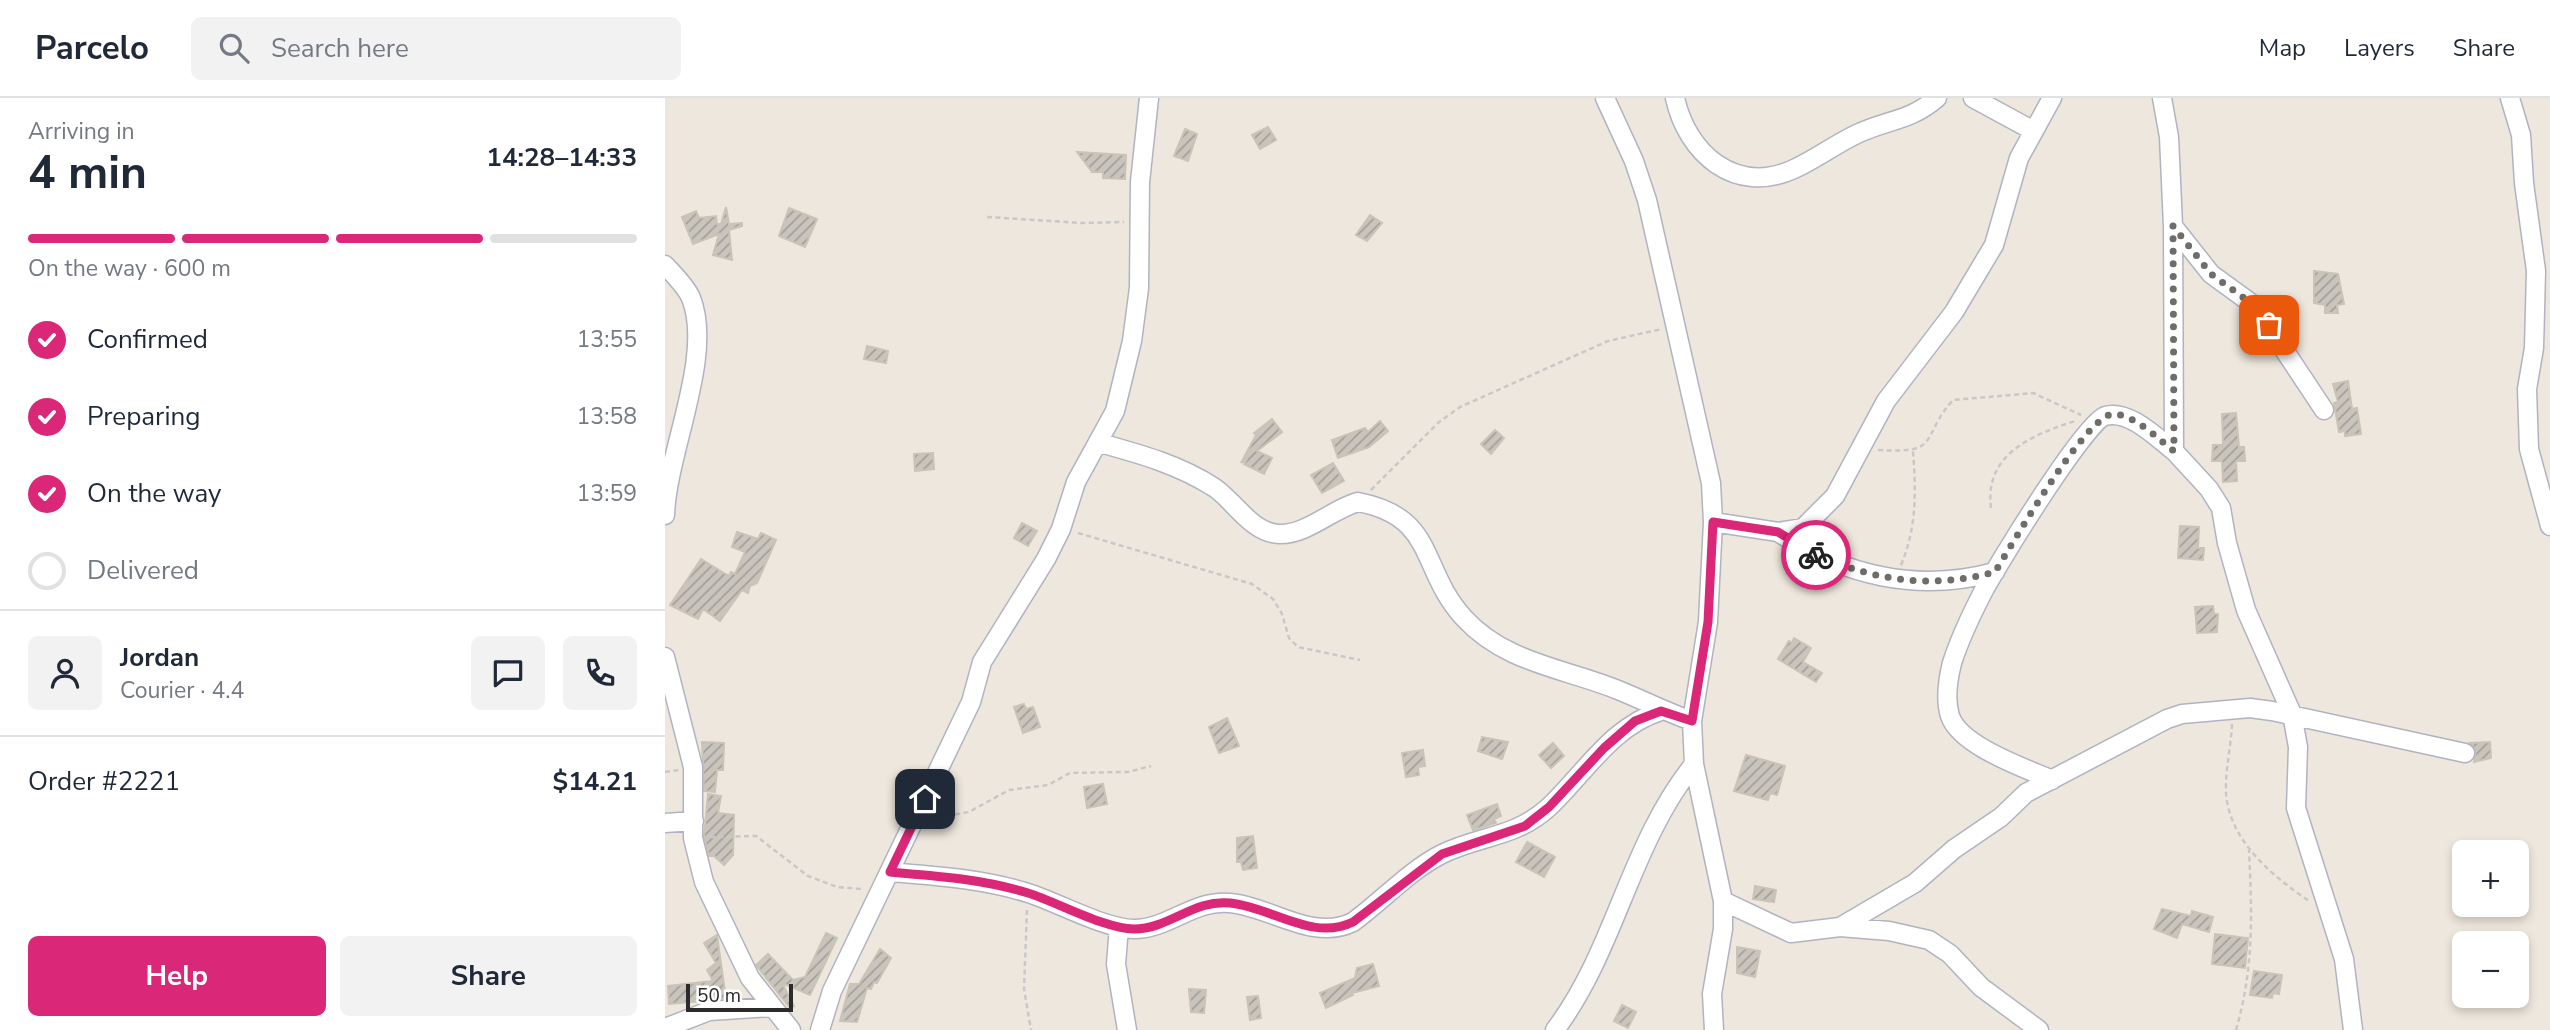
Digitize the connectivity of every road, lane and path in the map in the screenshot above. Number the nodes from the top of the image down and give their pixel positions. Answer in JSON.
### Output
{"nodes":[{"id":1,"x":1149,"y":98,"type":"edge"},
{"id":2,"x":1605,"y":98,"type":"edge"},
{"id":3,"x":1675,"y":98,"type":"edge"},
{"id":4,"x":1937,"y":98,"type":"edge"},
{"id":5,"x":1973,"y":98,"type":"edge"},
{"id":6,"x":2052,"y":98,"type":"edge"},
{"id":7,"x":2162,"y":98,"type":"edge"},
{"id":8,"x":2510,"y":98,"type":"edge"},
{"id":9,"x":2032,"y":130,"type":"junction"},
{"id":10,"x":987,"y":217,"type":"dead end"},
{"id":11,"x":1140,"y":222,"type":"junction"},
{"id":12,"x":2173,"y":226,"type":"junction"},
{"id":13,"x":665,"y":265,"type":"edge"},
{"id":14,"x":1675,"y":327,"type":"junction"},
{"id":15,"x":2534,"y":348,"type":"junction"},
{"id":16,"x":2550,"y":361,"type":"edge"},
{"id":17,"x":2324,"y":410,"type":"dead end"},
{"id":18,"x":1100,"y":443,"type":"junction"},
{"id":19,"x":1861,"y":450,"type":"junction"},
{"id":20,"x":1913,"y":451,"type":"junction"},
{"id":21,"x":2174,"y":451,"type":"junction"},
{"id":22,"x":1358,"y":502,"type":"junction"},
{"id":23,"x":1990,"y":508,"type":"dead end"},
{"id":24,"x":665,"y":515,"type":"edge"},
{"id":25,"x":1713,"y":522,"type":"junction"},
{"id":26,"x":2550,"y":526,"type":"edge"},
{"id":27,"x":1061,"y":529,"type":"junction"},
{"id":28,"x":1778,"y":532,"type":"junction"},
{"id":29,"x":1995,"y":572,"type":"junction"},
{"id":30,"x":1895,"y":579,"type":"junction"},
{"id":31,"x":665,"y":657,"type":"edge"},
{"id":32,"x":1360,"y":660,"type":"dead end"},
{"id":33,"x":2232,"y":710,"type":"junction"},
{"id":34,"x":1661,"y":711,"type":"junction"},
{"id":35,"x":2292,"y":714,"type":"junction"},
{"id":36,"x":1692,"y":721,"type":"junction"},
{"id":37,"x":2465,"y":753,"type":"dead end"},
{"id":38,"x":1694,"y":764,"type":"junction"},
{"id":39,"x":1151,"y":766,"type":"dead end"},
{"id":40,"x":2052,"y":780,"type":"junction"},
{"id":41,"x":917,"y":818,"type":"junction"},
{"id":42,"x":665,"y":823,"type":"edge"},
{"id":43,"x":693,"y":830,"type":"junction"},
{"id":44,"x":2249,"y":848,"type":"junction"},
{"id":45,"x":890,"y":872,"type":"junction"},
{"id":46,"x":881,"y":890,"type":"junction"},
{"id":47,"x":1027,"y":892,"type":"junction"},
{"id":48,"x":1723,"y":901,"type":"junction"},
{"id":49,"x":2330,"y":913,"type":"junction"},
{"id":50,"x":1119,"y":927,"type":"junction"},
{"id":51,"x":1840,"y":927,"type":"junction"},
{"id":52,"x":772,"y":1007,"type":"junction"},
{"id":53,"x":665,"y":1028,"type":"edge"},
{"id":54,"x":791,"y":1030,"type":"edge"},
{"id":55,"x":820,"y":1030,"type":"edge"},
{"id":56,"x":1031,"y":1030,"type":"edge"},
{"id":57,"x":1127,"y":1030,"type":"edge"},
{"id":58,"x":1555,"y":1030,"type":"edge"},
{"id":59,"x":1714,"y":1030,"type":"edge"},
{"id":60,"x":2039,"y":1030,"type":"edge"},
{"id":61,"x":2236,"y":1030,"type":"edge"},
{"id":62,"x":2353,"y":1030,"type":"edge"}],
"edges":[{"from":1,"to":11,"type":"street"},
{"from":2,"to":14,"type":"street"},
{"from":3,"to":4,"type":"street"},
{"from":5,"to":9,"type":"street"},
{"from":6,"to":9,"type":"street"},
{"from":7,"to":12,"type":"street"},
{"from":8,"to":15,"type":"street"},
{"from":9,"to":19,"type":"street"},
{"from":10,"to":11,"type":"path"},
{"from":11,"to":18,"type":"street"},
{"from":12,"to":17,"type":"street"},
{"from":12,"to":21,"type":"street"},
{"from":13,"to":24,"type":"street"},
{"from":14,"to":22,"type":"path"},
{"from":14,"to":25,"type":"street"},
{"from":15,"to":16,"type":"street"},
{"from":15,"to":26,"type":"street"},
{"from":18,"to":22,"type":"street"},
{"from":18,"to":27,"type":"street"},
{"from":19,"to":20,"type":"path"},
{"from":19,"to":28,"type":"street"},
{"from":20,"to":23,"type":"path"},
{"from":20,"to":30,"type":"path"},
{"from":21,"to":29,"type":"street"},
{"from":21,"to":35,"type":"street"},
{"from":22,"to":34,"type":"street"},
{"from":25,"to":28,"type":"street"},
{"from":25,"to":36,"type":"street"},
{"from":27,"to":32,"type":"path"},
{"from":27,"to":41,"type":"street"},
{"from":28,"to":30,"type":"street"},
{"from":29,"to":30,"type":"street"},
{"from":29,"to":40,"type":"street"},
{"from":31,"to":43,"type":"street"},
{"from":33,"to":35,"type":"street"},
{"from":33,"to":40,"type":"street"},
{"from":33,"to":44,"type":"path"},
{"from":34,"to":36,"type":"street"},
{"from":34,"to":50,"type":"street"},
{"from":35,"to":37,"type":"street"},
{"from":35,"to":49,"type":"street"},
{"from":36,"to":38,"type":"street"},
{"from":38,"to":48,"type":"street"},
{"from":38,"to":58,"type":"street"},
{"from":39,"to":41,"type":"path"},
{"from":40,"to":51,"type":"street"},
{"from":41,"to":45,"type":"street"},
{"from":42,"to":43,"type":"street"},
{"from":43,"to":46,"type":"path"},
{"from":43,"to":52,"type":"street"},
{"from":44,"to":49,"type":"path"},
{"from":44,"to":61,"type":"path"},
{"from":45,"to":46,"type":"street"},
{"from":45,"to":47,"type":"street"},
{"from":46,"to":55,"type":"street"},
{"from":47,"to":50,"type":"street"},
{"from":47,"to":56,"type":"path"},
{"from":48,"to":51,"type":"street"},
{"from":48,"to":59,"type":"street"},
{"from":49,"to":62,"type":"street"},
{"from":50,"to":57,"type":"street"},
{"from":51,"to":60,"type":"street"},
{"from":52,"to":53,"type":"street"},
{"from":52,"to":54,"type":"street"}]}
